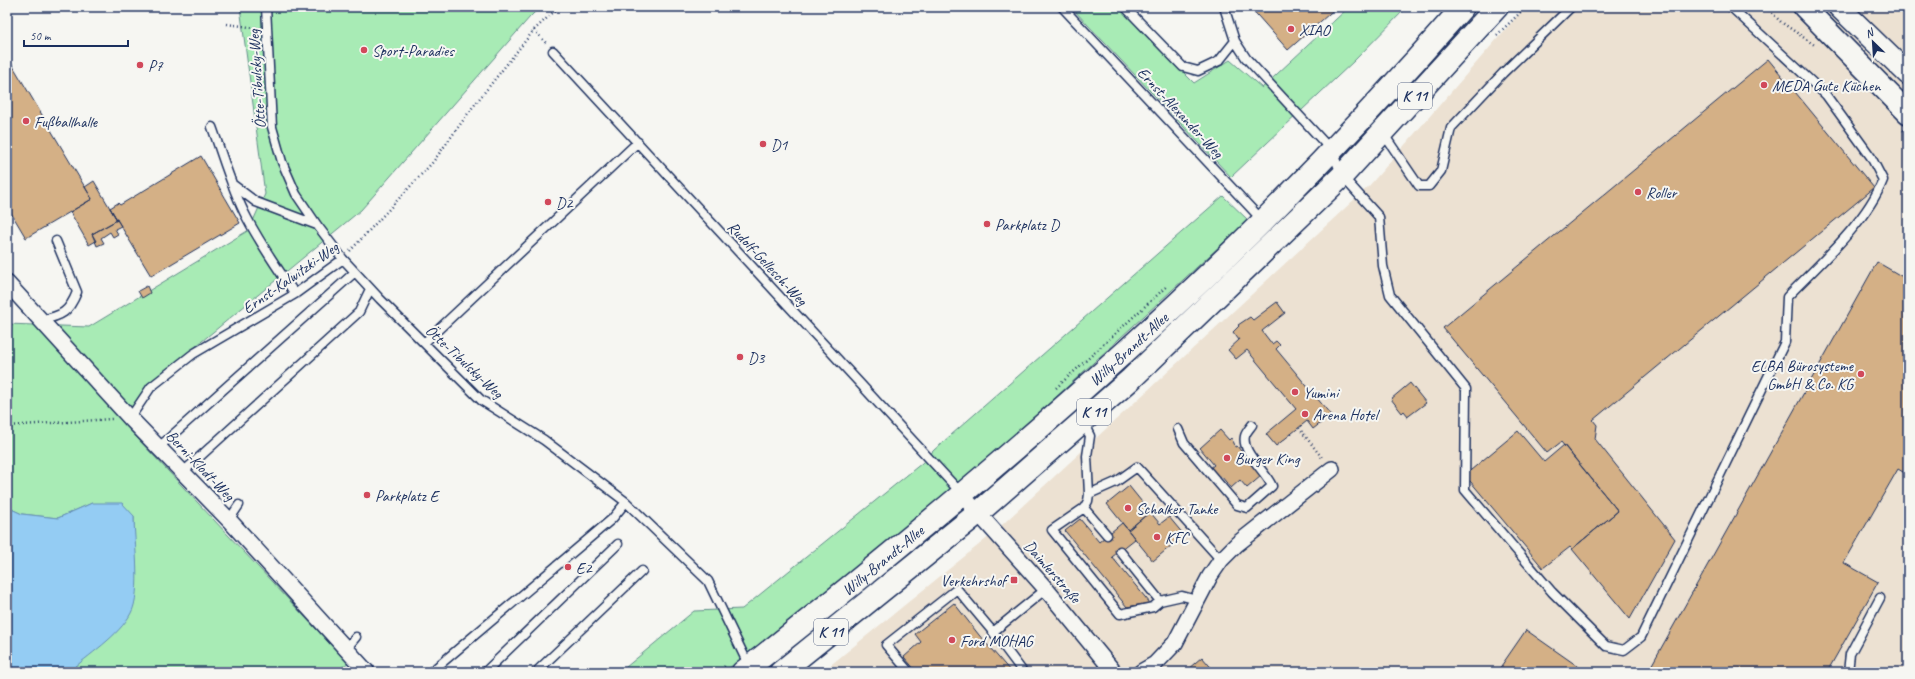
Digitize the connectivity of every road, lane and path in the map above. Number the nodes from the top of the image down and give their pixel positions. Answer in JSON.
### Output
{"nodes":[{"id":1,"x":266,"y":7,"type":"edge"},
{"id":2,"x":559,"y":7,"type":"edge"},
{"id":3,"x":1062,"y":7,"type":"edge"},
{"id":4,"x":1126,"y":7,"type":"edge"},
{"id":5,"x":1224,"y":7,"type":"edge"},
{"id":6,"x":1463,"y":7,"type":"edge"},
{"id":7,"x":1497,"y":7,"type":"edge"},
{"id":8,"x":1570,"y":7,"type":"edge"},
{"id":9,"x":1732,"y":7,"type":"edge"},
{"id":10,"x":1766,"y":7,"type":"edge"},
{"id":11,"x":1804,"y":7,"type":"edge"},
{"id":12,"x":1839,"y":7,"type":"edge"},
{"id":13,"x":227,"y":24,"type":"dead end"},
{"id":14,"x":255,"y":28,"type":"dead end"},
{"id":15,"x":534,"y":30,"type":"junction"},
{"id":16,"x":1235,"y":41,"type":"junction"},
{"id":17,"x":1819,"y":48,"type":"dead end"},
{"id":18,"x":553,"y":51,"type":"joint"},
{"id":19,"x":1908,"y":74,"type":"edge"},
{"id":20,"x":1905,"y":121,"type":"edge"},
{"id":21,"x":212,"y":126,"type":"dead end"},
{"id":22,"x":1382,"y":132,"type":"junction"},
{"id":23,"x":1908,"y":135,"type":"edge"},
{"id":24,"x":638,"y":142,"type":"junction"},
{"id":25,"x":1332,"y":151,"type":"junction"},
{"id":26,"x":1342,"y":176,"type":"junction"},
{"id":27,"x":232,"y":183,"type":"junction"},
{"id":28,"x":316,"y":225,"type":"junction"},
{"id":29,"x":1271,"y":229,"type":"junction"},
{"id":30,"x":56,"y":241,"type":"dead end"},
{"id":31,"x":343,"y":259,"type":"junction"},
{"id":32,"x":355,"y":272,"type":"junction"},
{"id":33,"x":7,"y":283,"type":"edge"},
{"id":34,"x":1170,"y":284,"type":"dead end"},
{"id":35,"x":370,"y":289,"type":"junction"},
{"id":36,"x":295,"y":294,"type":"junction"},
{"id":37,"x":41,"y":320,"type":"junction"},
{"id":38,"x":424,"y":343,"type":"junction"},
{"id":39,"x":1052,"y":392,"type":"dead end"},
{"id":40,"x":130,"y":418,"type":"junction"},
{"id":41,"x":1083,"y":421,"type":"junction"},
{"id":42,"x":1252,"y":425,"type":"dead end"},
{"id":43,"x":7,"y":426,"type":"edge"},
{"id":44,"x":1299,"y":428,"type":"dead end"},
{"id":45,"x":1178,"y":429,"type":"dead end"},
{"id":46,"x":160,"y":447,"type":"junction"},
{"id":47,"x":1332,"y":469,"type":"joint"},
{"id":48,"x":183,"y":472,"type":"junction"},
{"id":49,"x":1089,"y":494,"type":"junction"},
{"id":50,"x":962,"y":495,"type":"junction"},
{"id":51,"x":626,"y":502,"type":"junction"},
{"id":52,"x":239,"y":505,"type":"dead end"},
{"id":53,"x":1084,"y":508,"type":"junction"},
{"id":54,"x":978,"y":513,"type":"junction"},
{"id":55,"x":229,"y":520,"type":"junction"},
{"id":56,"x":1107,"y":535,"type":"dead end"},
{"id":57,"x":618,"y":544,"type":"dead end"},
{"id":58,"x":1120,"y":551,"type":"dead end"},
{"id":59,"x":1221,"y":560,"type":"junction"},
{"id":60,"x":642,"y":571,"type":"dead end"},
{"id":61,"x":1046,"y":589,"type":"junction"},
{"id":62,"x":1880,"y":598,"type":"dead end"},
{"id":63,"x":1197,"y":600,"type":"junction"},
{"id":64,"x":1160,"y":601,"type":"junction"},
{"id":65,"x":993,"y":632,"type":"junction"},
{"id":66,"x":356,"y":636,"type":"dead end"},
{"id":67,"x":346,"y":649,"type":"junction"},
{"id":68,"x":747,"y":666,"type":"edge"},
{"id":69,"x":331,"y":672,"type":"edge"},
{"id":70,"x":336,"y":672,"type":"edge"},
{"id":71,"x":368,"y":672,"type":"edge"},
{"id":72,"x":431,"y":672,"type":"edge"},
{"id":73,"x":485,"y":672,"type":"edge"},
{"id":74,"x":536,"y":672,"type":"edge"},
{"id":75,"x":718,"y":672,"type":"edge"},
{"id":76,"x":781,"y":672,"type":"edge"},
{"id":77,"x":909,"y":672,"type":"edge"},
{"id":78,"x":1023,"y":672,"type":"edge"},
{"id":79,"x":1114,"y":672,"type":"edge"},
{"id":80,"x":1141,"y":672,"type":"edge"},
{"id":81,"x":1848,"y":672,"type":"edge"}],
"edges":[{"from":1,"to":28,"type":"lane","name":"Ötte-Tibulsky-Weg"},
{"from":2,"to":15,"type":"path","name":"Ernst-Kalwitzki-Weg"},
{"from":3,"to":29,"type":"lane","name":"Ernst-Alexander-Weg"},
{"from":4,"to":16,"type":"lane"},
{"from":5,"to":16,"type":"lane"},
{"from":6,"to":25,"type":"main road","name":"Willy-Brandt-Allee","number":"K 11"},
{"from":7,"to":22,"type":"main road","name":"Willy-Brandt-Allee","number":"K 11"},
{"from":8,"to":22,"type":"lane"},
{"from":9,"to":26,"type":"lane"},
{"from":10,"to":17,"type":"path"},
{"from":11,"to":20,"type":"main road"},
{"from":12,"to":19,"type":"main road"},
{"from":13,"to":14,"type":"path"},
{"from":15,"to":18,"type":"path"},
{"from":15,"to":31,"type":"path","name":"Ernst-Kalwitzki-Weg"},
{"from":16,"to":25,"type":"lane"},
{"from":18,"to":24,"type":"lane","name":"Rudolf-Gellesch-Weg"},
{"from":20,"to":23,"type":"path"},
{"from":21,"to":27,"type":"lane"},
{"from":22,"to":26,"type":"main road","name":"Willy-Brandt-Allee","number":"K 11"},
{"from":24,"to":38,"type":"lane"},
{"from":24,"to":50,"type":"lane","name":"Rudolf-Gellesch-Weg"},
{"from":25,"to":26,"type":"lane"},
{"from":25,"to":29,"type":"main road","name":"Willy-Brandt-Allee","number":"K 11"},
{"from":26,"to":29,"type":"main road","name":"Willy-Brandt-Allee","number":"K 11"},
{"from":27,"to":28,"type":"lane"},
{"from":27,"to":36,"type":"lane"},
{"from":28,"to":31,"type":"lane","name":"Ötte-Tibulsky-Weg"},
{"from":29,"to":41,"type":"main road","name":"Willy-Brandt-Allee","number":"K 11"},
{"from":29,"to":50,"type":"main road","name":"Willy-Brandt-Allee","number":"K 11"},
{"from":30,"to":37,"type":"lane"},
{"from":31,"to":32,"type":"lane","name":"Ötte-Tibulsky-Weg"},
{"from":31,"to":36,"type":"lane","name":"Ernst-Kalwitzki-Weg"},
{"from":32,"to":35,"type":"lane","name":"Ötte-Tibulsky-Weg"},
{"from":32,"to":46,"type":"lane"},
{"from":33,"to":37,"type":"street","name":"Berni-Klodt-Weg"},
{"from":34,"to":39,"type":"path"},
{"from":35,"to":38,"type":"lane","name":"Ötte-Tibulsky-Weg"},
{"from":35,"to":48,"type":"lane"},
{"from":36,"to":40,"type":"lane","name":"Ernst-Kalwitzki-Weg"},
{"from":37,"to":40,"type":"street","name":"Berni-Klodt-Weg"},
{"from":38,"to":51,"type":"lane","name":"Ötte-Tibulsky-Weg"},
{"from":40,"to":43,"type":"path"},
{"from":40,"to":46,"type":"street","name":"Berni-Klodt-Weg"},
{"from":41,"to":49,"type":"lane"},
{"from":41,"to":54,"type":"main road","name":"Willy-Brandt-Allee","number":"K 11"},
{"from":42,"to":45,"type":"lane"},
{"from":44,"to":47,"type":"path"},
{"from":46,"to":48,"type":"street","name":"Berni-Klodt-Weg"},
{"from":47,"to":59,"type":"street"},
{"from":48,"to":55,"type":"street","name":"Berni-Klodt-Weg"},
{"from":49,"to":53,"type":"lane"},
{"from":49,"to":59,"type":"lane"},
{"from":50,"to":54,"type":"street","name":"Daimlerstraße"},
{"from":50,"to":68,"type":"main road","name":"Willy-Brandt-Allee","number":"K 11"},
{"from":51,"to":68,"type":"lane","name":"Ötte-Tibulsky-Weg"},
{"from":51,"to":72,"type":"lane"},
{"from":52,"to":55,"type":"lane"},
{"from":53,"to":56,"type":"lane"},
{"from":53,"to":64,"type":"lane"},
{"from":54,"to":61,"type":"street","name":"Daimlerstraße"},
{"from":54,"to":76,"type":"main road","name":"Willy-Brandt-Allee","number":"K 11"},
{"from":55,"to":67,"type":"street","name":"Berni-Klodt-Weg"},
{"from":57,"to":73,"type":"lane"},
{"from":58,"to":64,"type":"lane"},
{"from":59,"to":63,"type":"street"},
{"from":60,"to":74,"type":"lane"},
{"from":61,"to":65,"type":"lane"},
{"from":61,"to":79,"type":"street","name":"Daimlerstraße"},
{"from":62,"to":81,"type":"lane"},
{"from":63,"to":64,"type":"lane"},
{"from":63,"to":80,"type":"street"},
{"from":65,"to":77,"type":"lane"},
{"from":65,"to":78,"type":"lane"},
{"from":66,"to":67,"type":"lane"},
{"from":67,"to":71,"type":"street","name":"Berni-Klodt-Weg"},
{"from":68,"to":75,"type":"path"},
{"from":69,"to":70,"type":"path"}]}
